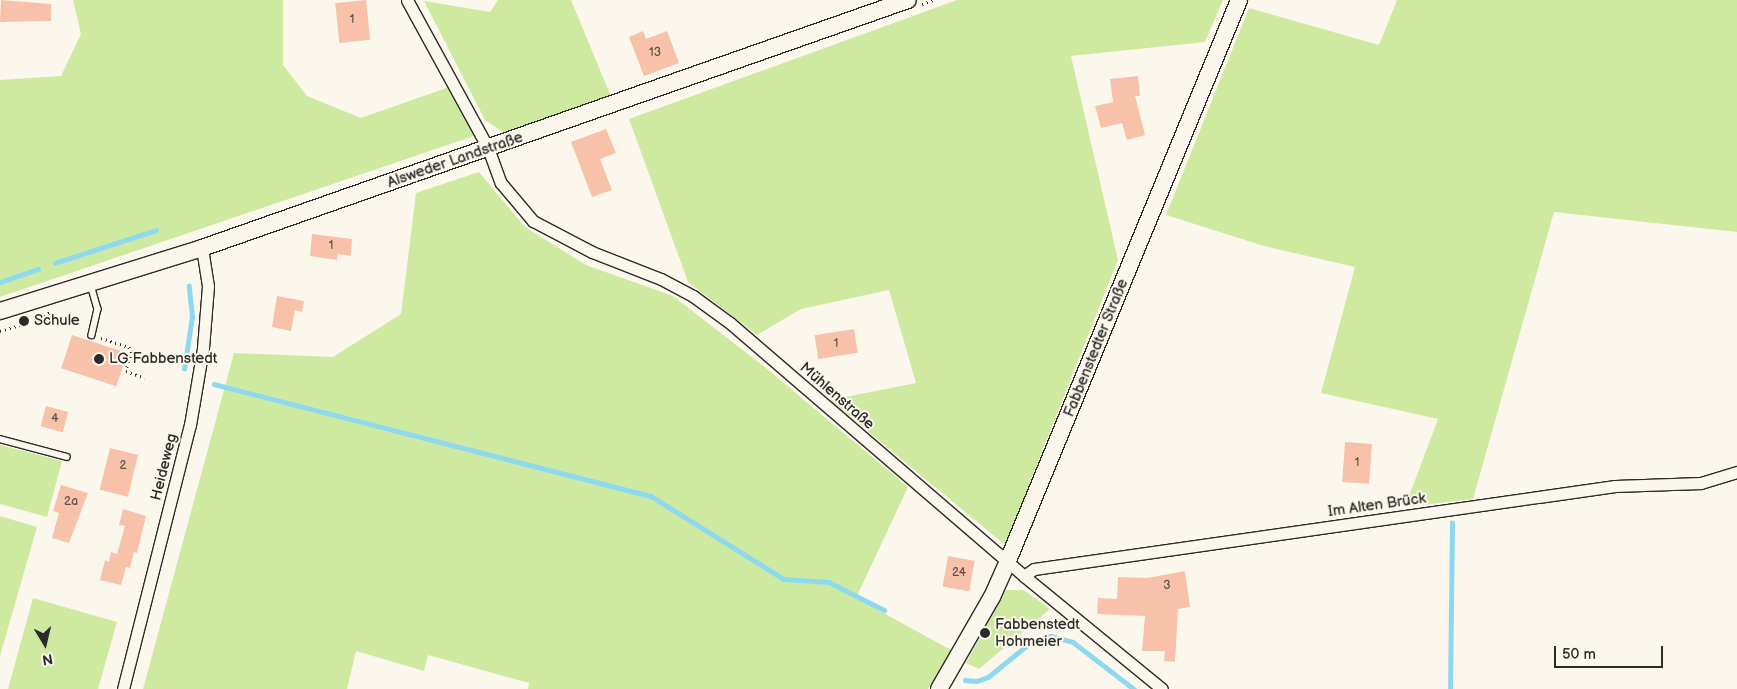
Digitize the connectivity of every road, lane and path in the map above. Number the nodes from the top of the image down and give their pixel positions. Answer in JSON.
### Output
{"nodes":[{"id":1,"x":407,"y":0,"type":"edge"},
{"id":2,"x":908,"y":0,"type":"edge"},
{"id":3,"x":1239,"y":0,"type":"edge"},
{"id":4,"x":488,"y":148,"type":"junction"},
{"id":5,"x":202,"y":248,"type":"junction"},
{"id":6,"x":90,"y":283,"type":"junction"},
{"id":7,"x":0,"y":311,"type":"edge"},
{"id":8,"x":92,"y":335,"type":"joint"},
{"id":9,"x":145,"y":378,"type":"dead end"},
{"id":10,"x":0,"y":439,"type":"edge"},
{"id":11,"x":67,"y":457,"type":"dead end"},
{"id":12,"x":1737,"y":472,"type":"edge"},
{"id":13,"x":1008,"y":563,"type":"junction"},
{"id":14,"x":1024,"y":576,"type":"junction"},
{"id":15,"x":123,"y":689,"type":"edge"},
{"id":16,"x":939,"y":689,"type":"edge"},
{"id":17,"x":1162,"y":689,"type":"edge"}],
"edges":[{"from":1,"to":4,"type":"street","name":"Mühlenstraße"},
{"from":2,"to":4,"type":"street","name":"Alsweder Landstraße"},
{"from":3,"to":13,"type":"street","name":"Fabbenstedter Straße"},
{"from":4,"to":5,"type":"street","name":"Alsweder Landstraße"},
{"from":4,"to":13,"type":"street","name":"Mühlenstraße"},
{"from":5,"to":6,"type":"street","name":"Alsweder Landstraße"},
{"from":5,"to":15,"type":"street","name":"Heideweg"},
{"from":6,"to":7,"type":"street","name":"Alsweder Landstraße"},
{"from":6,"to":8,"type":"lane"},
{"from":8,"to":9,"type":"path"},
{"from":10,"to":11,"type":"lane"},
{"from":12,"to":14,"type":"street","name":"Im Alten Brück"},
{"from":13,"to":14,"type":"street","name":"Mühlenstraße"},
{"from":13,"to":16,"type":"street","name":"Fabbenstedter Straße"},
{"from":14,"to":17,"type":"street","name":"Mühlenstraße"}]}
